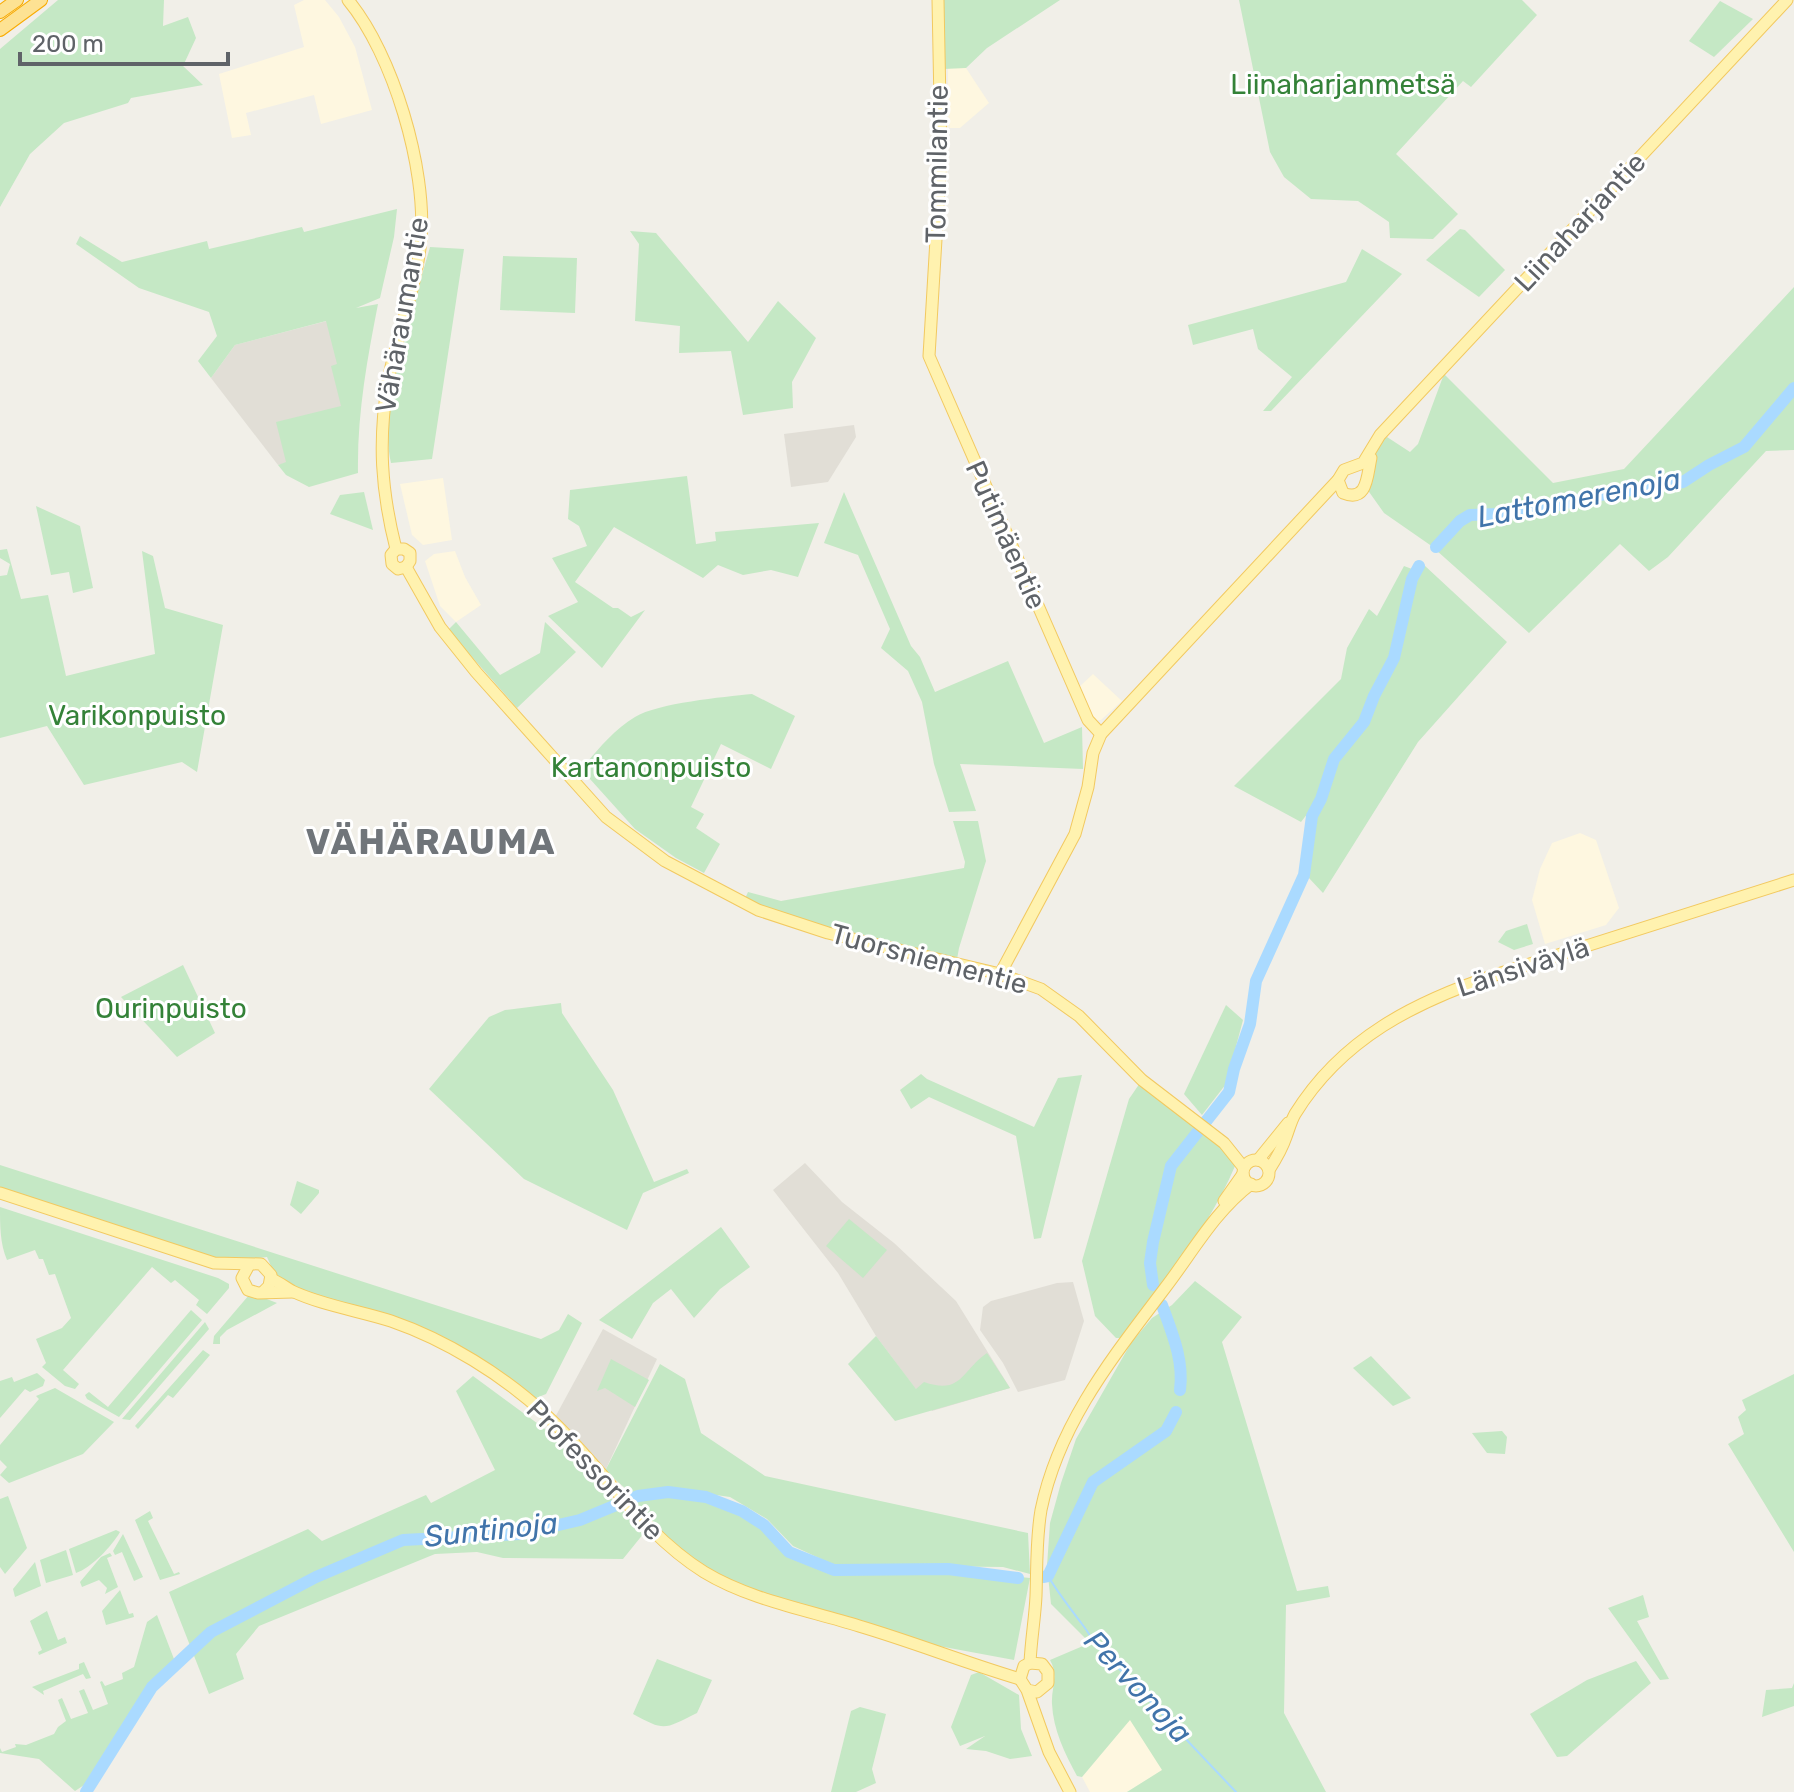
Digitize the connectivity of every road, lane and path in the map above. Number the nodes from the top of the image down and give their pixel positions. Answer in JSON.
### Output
{"nodes":[{"id":1,"x":17,"y":0,"type":"edge"},
{"id":2,"x":41,"y":0,"type":"edge"},
{"id":3,"x":348,"y":0,"type":"edge"},
{"id":4,"x":938,"y":0,"type":"edge"},
{"id":5,"x":1787,"y":0,"type":"edge"},
{"id":6,"x":0,"y":12,"type":"edge"},
{"id":7,"x":18,"y":17,"type":"junction"},
{"id":8,"x":0,"y":30,"type":"edge"},
{"id":9,"x":0,"y":37,"type":"edge"},
{"id":10,"x":930,"y":329,"type":"joint"},
{"id":11,"x":1374,"y":445,"type":"junction"},
{"id":12,"x":1356,"y":467,"type":"junction"},
{"id":13,"x":1366,"y":478,"type":"junction"},
{"id":14,"x":1338,"y":480,"type":"junction"},
{"id":15,"x":1343,"y":493,"type":"junction"},
{"id":16,"x":1314,"y":505,"type":"junction"},
{"id":17,"x":1101,"y":734,"type":"junction"},
{"id":18,"x":684,"y":873,"type":"joint"},
{"id":19,"x":1794,"y":880,"type":"edge"},
{"id":20,"x":1000,"y":974,"type":"junction"},
{"id":21,"x":1292,"y":1120,"type":"junction"},
{"id":22,"x":1250,"y":1170,"type":"junction"},
{"id":23,"x":1269,"y":1170,"type":"junction"},
{"id":24,"x":0,"y":1193,"type":"edge"},
{"id":25,"x":219,"y":1264,"type":"junction"},
{"id":26,"x":249,"y":1265,"type":"junction"},
{"id":27,"x":242,"y":1278,"type":"junction"},
{"id":28,"x":271,"y":1279,"type":"junction"},
{"id":29,"x":264,"y":1291,"type":"junction"},
{"id":30,"x":293,"y":1292,"type":"junction"},
{"id":31,"x":1031,"y":1664,"type":"junction"},
{"id":32,"x":995,"y":1670,"type":"junction"},
{"id":33,"x":1020,"y":1679,"type":"junction"},
{"id":34,"x":1032,"y":1691,"type":"junction"},
{"id":35,"x":1070,"y":1792,"type":"edge"}],
"edges":[{"from":1,"to":6,"type":"highway"},
{"from":2,"to":7,"type":"highway"},
{"from":3,"to":18,"type":"main road","name":"Vähäraumantie"},
{"from":4,"to":10,"type":"main road","name":"Tommilantie"},
{"from":5,"to":11,"type":"main road","name":"Liinaharjantie"},
{"from":7,"to":8,"type":"highway"},
{"from":7,"to":9,"type":"highway"},
{"from":10,"to":17,"type":"main road","name":"Putimäentie"},
{"from":11,"to":12,"type":"main road","name":"Liinaharjantie"},
{"from":11,"to":13,"type":"main road","name":"Liinaharjantie"},
{"from":12,"to":13,"type":"main road"},
{"from":12,"to":14,"type":"main road"},
{"from":13,"to":15,"type":"main road"},
{"from":14,"to":15,"type":"main road"},
{"from":14,"to":16,"type":"main road"},
{"from":15,"to":16,"type":"main road"},
{"from":16,"to":17,"type":"main road"},
{"from":17,"to":20,"type":"main road"},
{"from":18,"to":20,"type":"main road","name":"Tuorsniementie"},
{"from":19,"to":21,"type":"main road","name":"Länsiväylä"},
{"from":20,"to":22,"type":"main road","name":"Tuorsniementie"},
{"from":21,"to":22,"type":"main road","name":"Länsiväylä"},
{"from":21,"to":23,"type":"main road","name":"Länsiväylä"},
{"from":22,"to":23,"type":"main road","name":"Tuorsniementie"},
{"from":22,"to":23,"type":"main road"},
{"from":22,"to":31,"type":"main road","name":"Länsiväylä"},
{"from":24,"to":25,"type":"main road"},
{"from":25,"to":26,"type":"main road"},
{"from":25,"to":27,"type":"main road"},
{"from":26,"to":27,"type":"main road"},
{"from":26,"to":28,"type":"main road"},
{"from":27,"to":29,"type":"main road"},
{"from":28,"to":29,"type":"main road"},
{"from":28,"to":30,"type":"main road","name":"Professorintie"},
{"from":29,"to":30,"type":"main road","name":"Professorintie"},
{"from":30,"to":32,"type":"main road","name":"Professorintie"},
{"from":31,"to":32,"type":"main road"},
{"from":31,"to":33,"type":"main road"},
{"from":31,"to":34,"type":"main road"},
{"from":32,"to":33,"type":"main road"},
{"from":33,"to":34,"type":"main road"},
{"from":34,"to":35,"type":"main road"}]}
